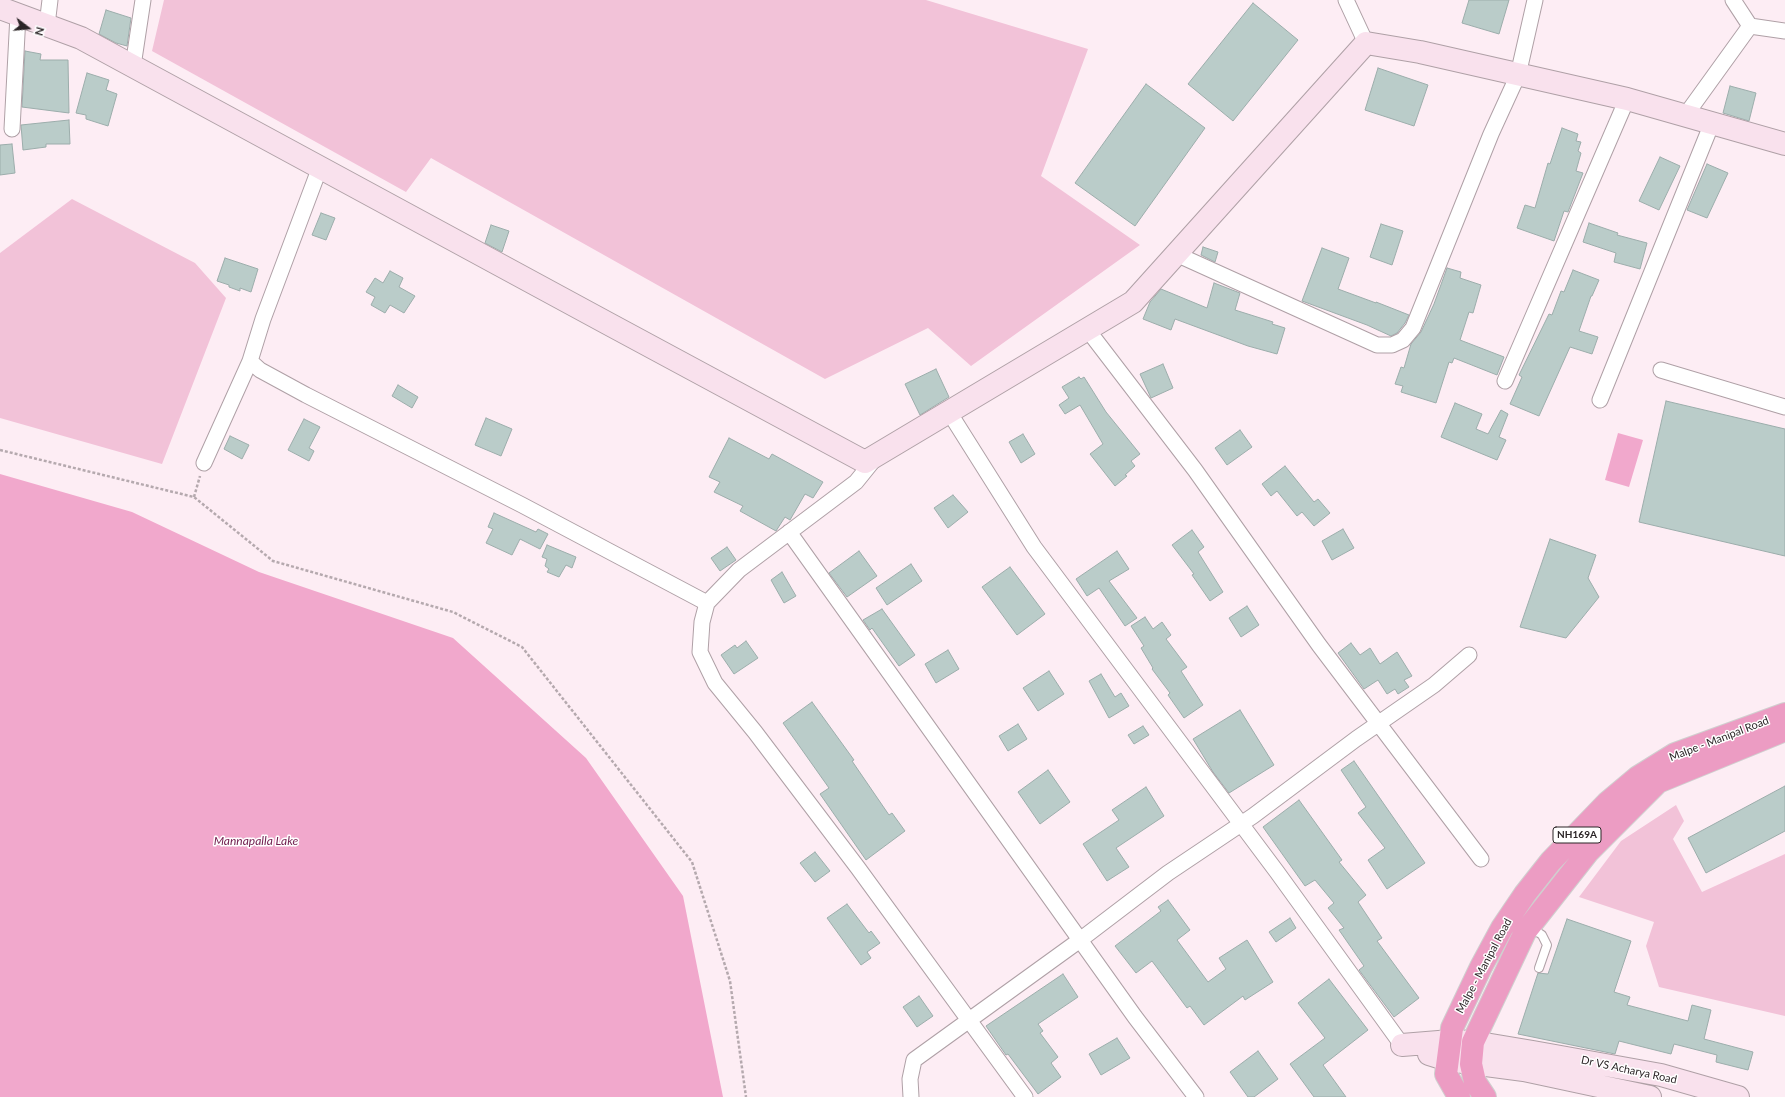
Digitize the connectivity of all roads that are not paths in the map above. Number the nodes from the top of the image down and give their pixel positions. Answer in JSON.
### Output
{"nodes":[{"id":1,"x":50,"y":0,"type":"edge"},
{"id":2,"x":143,"y":0,"type":"edge"},
{"id":3,"x":1346,"y":0,"type":"edge"},
{"id":4,"x":1535,"y":0,"type":"edge"},
{"id":5,"x":1732,"y":0,"type":"edge"},
{"id":6,"x":9,"y":12,"type":"edge"},
{"id":7,"x":47,"y":25,"type":"junction"},
{"id":8,"x":1750,"y":26,"type":"junction"},
{"id":9,"x":1785,"y":31,"type":"edge"},
{"id":10,"x":1366,"y":43,"type":"junction"},
{"id":11,"x":133,"y":66,"type":"junction"},
{"id":12,"x":1518,"y":75,"type":"junction"},
{"id":13,"x":1627,"y":100,"type":"junction"},
{"id":14,"x":1685,"y":116,"type":"junction"},
{"id":15,"x":1712,"y":123,"type":"junction"},
{"id":16,"x":12,"y":129,"type":"dead end"},
{"id":17,"x":1785,"y":144,"type":"edge"},
{"id":18,"x":320,"y":167,"type":"junction"},
{"id":19,"x":1176,"y":254,"type":"junction"},
{"id":20,"x":1087,"y":329,"type":"junction"},
{"id":21,"x":250,"y":361,"type":"junction"},
{"id":22,"x":1661,"y":370,"type":"dead end"},
{"id":23,"x":1506,"y":381,"type":"dead end"},
{"id":24,"x":1600,"y":400,"type":"dead end"},
{"id":25,"x":1785,"y":408,"type":"edge"},
{"id":26,"x":949,"y":412,"type":"junction"},
{"id":27,"x":879,"y":454,"type":"junction"},
{"id":28,"x":204,"y":463,"type":"road end"},
{"id":29,"x":788,"y":532,"type":"junction"},
{"id":30,"x":707,"y":603,"type":"junction"},
{"id":31,"x":1469,"y":655,"type":"dead end"},
{"id":32,"x":1785,"y":714,"type":"edge"},
{"id":33,"x":1378,"y":723,"type":"junction"},
{"id":34,"x":1785,"y":730,"type":"edge"},
{"id":35,"x":1241,"y":824,"type":"junction"},
{"id":36,"x":1481,"y":859,"type":"dead end"},
{"id":37,"x":1529,"y":927,"type":"junction"},
{"id":38,"x":1080,"y":940,"type":"junction"},
{"id":39,"x":1539,"y":968,"type":"dead end"},
{"id":40,"x":969,"y":1020,"type":"junction"},
{"id":41,"x":1473,"y":1042,"type":"junction"},
{"id":42,"x":1402,"y":1045,"type":"joint"},
{"id":43,"x":1449,"y":1050,"type":"junction"},
{"id":44,"x":1471,"y":1064,"type":"junction"},
{"id":45,"x":911,"y":1097,"type":"edge"},
{"id":46,"x":1025,"y":1097,"type":"edge"},
{"id":47,"x":1196,"y":1097,"type":"edge"},
{"id":48,"x":1459,"y":1097,"type":"edge"},
{"id":49,"x":1486,"y":1097,"type":"edge"},
{"id":50,"x":1650,"y":1097,"type":"edge"},
{"id":51,"x":1738,"y":1097,"type":"edge"}],
"edges":[{"from":1,"to":7,"type":"street"},
{"from":2,"to":11,"type":"street"},
{"from":3,"to":10,"type":"street"},
{"from":4,"to":12,"type":"street"},
{"from":5,"to":8,"type":"street"},
{"from":6,"to":7,"type":"street"},
{"from":6,"to":16,"type":"street"},
{"from":7,"to":11,"type":"street"},
{"from":8,"to":9,"type":"street"},
{"from":8,"to":14,"type":"street"},
{"from":10,"to":12,"type":"street"},
{"from":10,"to":19,"type":"street"},
{"from":11,"to":18,"type":"street"},
{"from":12,"to":13,"type":"street"},
{"from":12,"to":19,"type":"street"},
{"from":13,"to":14,"type":"street"},
{"from":13,"to":23,"type":"street"},
{"from":14,"to":15,"type":"street"},
{"from":15,"to":17,"type":"street"},
{"from":15,"to":24,"type":"street"},
{"from":18,"to":21,"type":"street"},
{"from":18,"to":27,"type":"street"},
{"from":19,"to":20,"type":"street"},
{"from":20,"to":26,"type":"street"},
{"from":20,"to":33,"type":"street"},
{"from":21,"to":28,"type":"street"},
{"from":21,"to":30,"type":"street"},
{"from":22,"to":25,"type":"street"},
{"from":26,"to":27,"type":"street"},
{"from":26,"to":35,"type":"street"},
{"from":27,"to":29,"type":"street"},
{"from":29,"to":30,"type":"street"},
{"from":29,"to":38,"type":"street"},
{"from":30,"to":40,"type":"street"},
{"from":31,"to":33,"type":"street"},
{"from":32,"to":43,"type":"highway","name":"Malpe - Manipal Road","number":"NH169A"},
{"from":33,"to":35,"type":"street"},
{"from":33,"to":36,"type":"street"},
{"from":34,"to":37,"type":"highway","name":"Malpe - Manipal Road","number":"NH169A"},
{"from":35,"to":38,"type":"street"},
{"from":35,"to":42,"type":"street"},
{"from":37,"to":39,"type":"lane"},
{"from":37,"to":41,"type":"highway","name":"Malpe - Manipal Road","number":"NH169A"},
{"from":38,"to":40,"type":"street"},
{"from":38,"to":47,"type":"street"},
{"from":40,"to":45,"type":"street"},
{"from":40,"to":46,"type":"street"},
{"from":41,"to":43,"type":"street","name":"Dr VS Acharya Road"},
{"from":41,"to":44,"type":"highway","name":"Malpe - Manipal Road","number":"NH169A"},
{"from":41,"to":51,"type":"street","name":"Dr VS Acharya Road"},
{"from":42,"to":43,"type":"street"},
{"from":43,"to":44,"type":"street","name":"Dr VS Acharya Road"},
{"from":43,"to":48,"type":"highway","name":"Malpe - Manipal Road","number":"NH169A"},
{"from":44,"to":49,"type":"highway","name":"Malpe - Manipal Road","number":"NH169A"},
{"from":44,"to":50,"type":"street","name":"Dr VS Acharya Road"}]}
